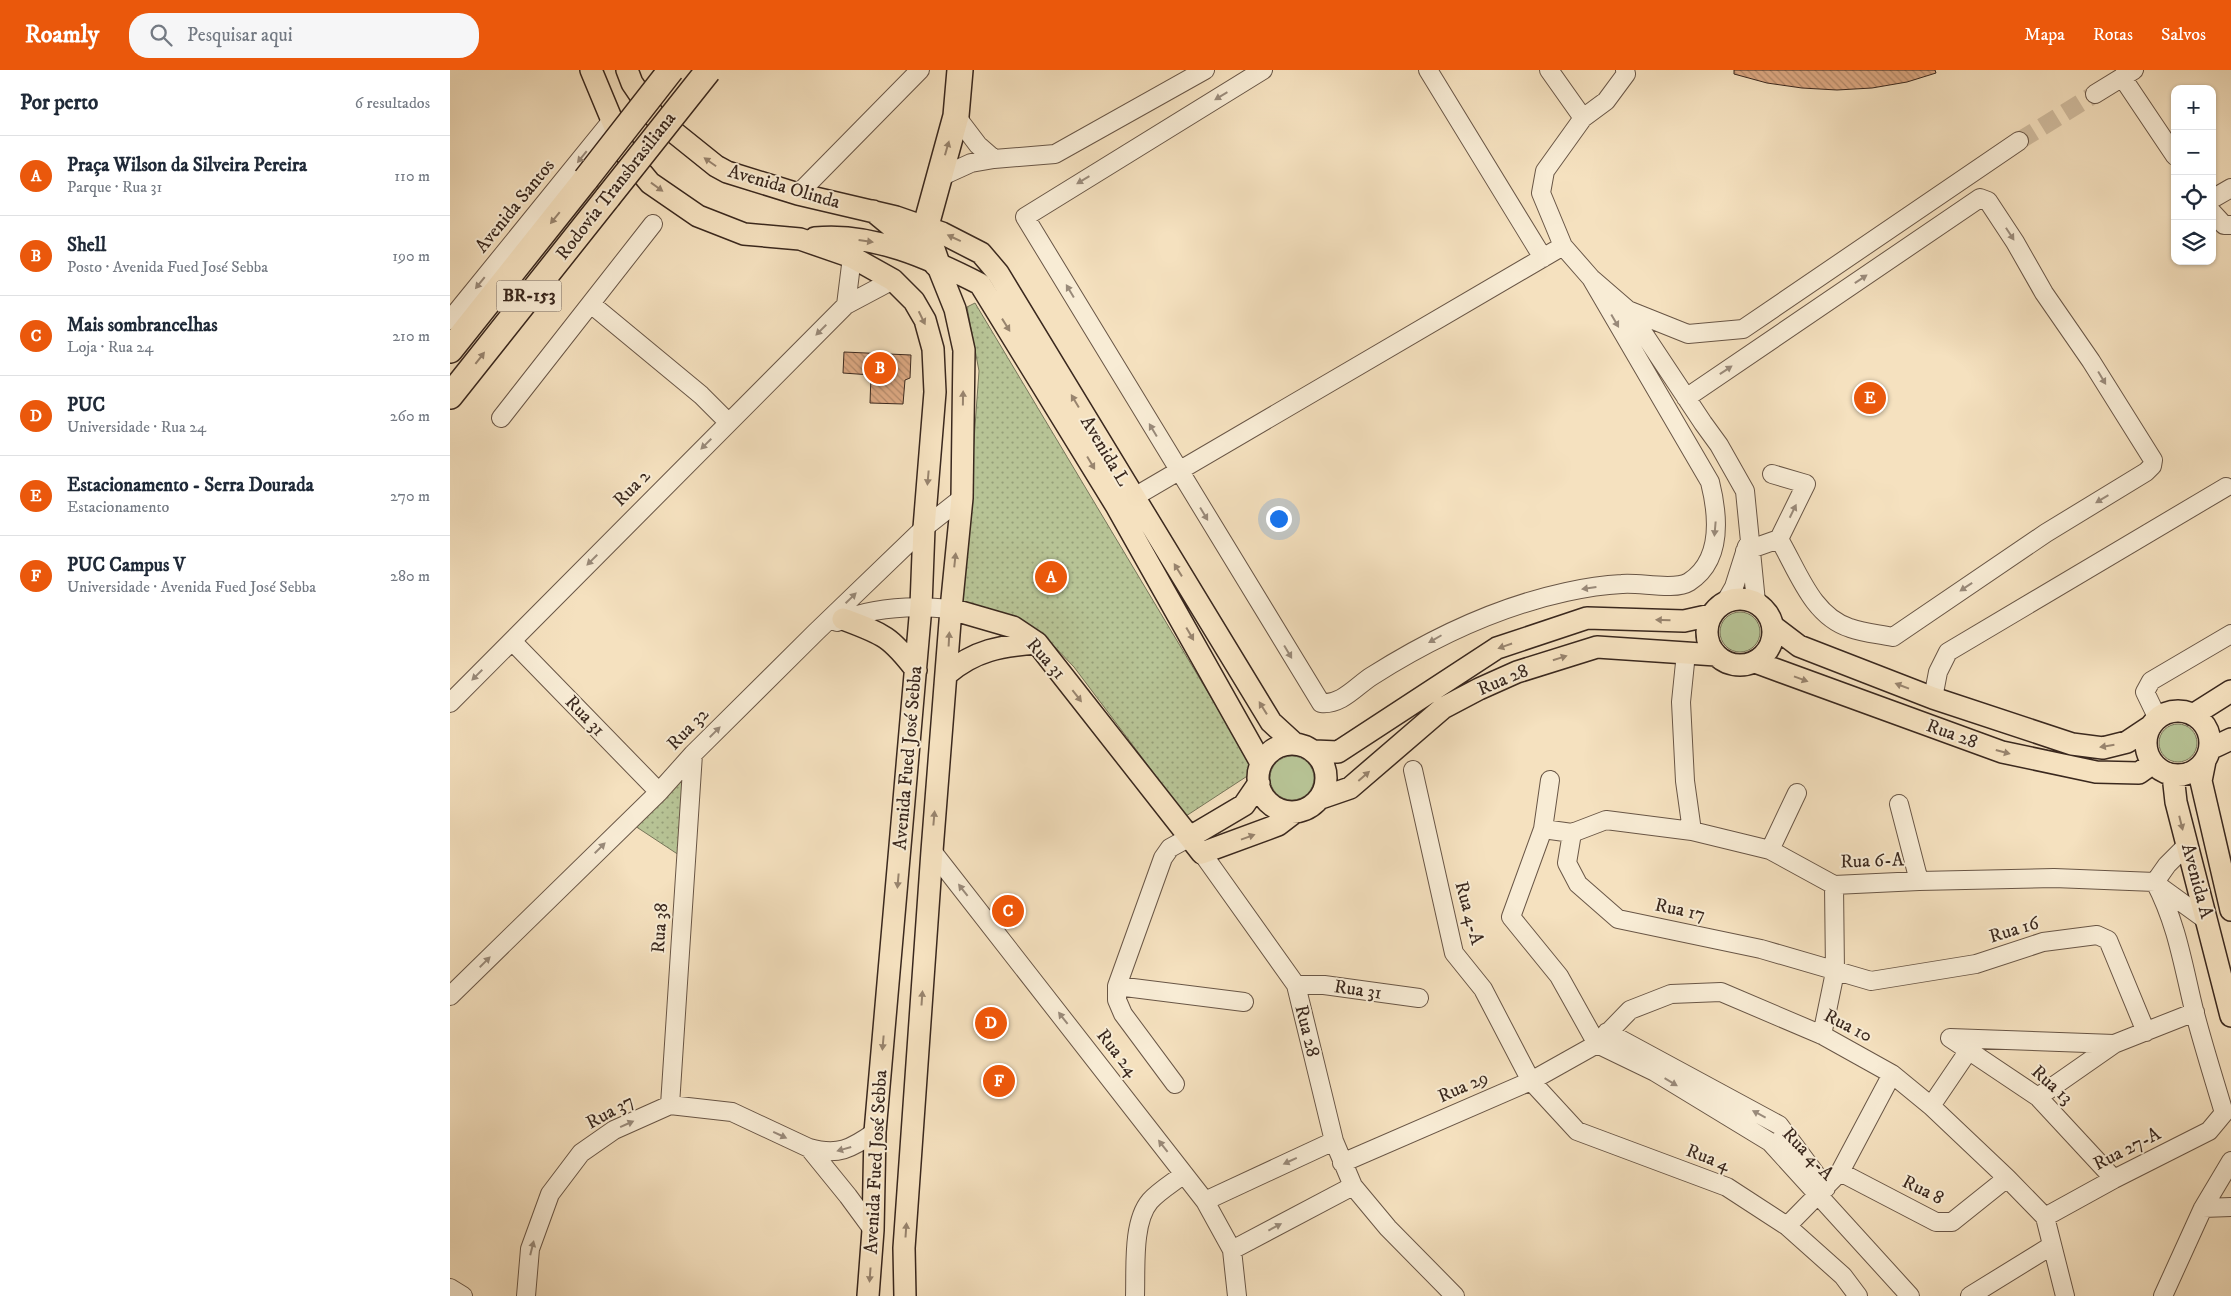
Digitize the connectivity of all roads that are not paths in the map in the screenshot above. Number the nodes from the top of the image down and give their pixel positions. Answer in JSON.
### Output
{"nodes":[{"id":1,"x":591,"y":70,"type":"edge"},
{"id":2,"x":671,"y":70,"type":"edge"},
{"id":3,"x":920,"y":70,"type":"edge"},
{"id":4,"x":960,"y":70,"type":"edge"},
{"id":5,"x":1205,"y":70,"type":"edge"},
{"id":6,"x":1263,"y":70,"type":"edge"},
{"id":7,"x":1428,"y":70,"type":"edge"},
{"id":8,"x":1549,"y":70,"type":"edge"},
{"id":9,"x":1625,"y":70,"type":"edge"},
{"id":10,"x":708,"y":71,"type":"edge"},
{"id":11,"x":2128,"y":73,"type":"edge"},
{"id":12,"x":630,"y":74,"type":"edge"},
{"id":13,"x":2094,"y":94,"type":"tunnel mouth"},
{"id":14,"x":956,"y":116,"type":"junction"},
{"id":15,"x":1583,"y":118,"type":"junction"},
{"id":16,"x":613,"y":119,"type":"junction"},
{"id":17,"x":2019,"y":141,"type":"tunnel mouth"},
{"id":18,"x":2171,"y":149,"type":"edge"},
{"id":19,"x":994,"y":159,"type":"junction"},
{"id":20,"x":938,"y":178,"type":"junction"},
{"id":21,"x":2231,"y":188,"type":"edge"},
{"id":22,"x":798,"y":194,"type":"junction"},
{"id":23,"x":2216,"y":197,"type":"edge"},
{"id":24,"x":873,"y":212,"type":"junction"},
{"id":25,"x":2216,"y":216,"type":"edge"},
{"id":26,"x":653,"y":224,"type":"dead end"},
{"id":27,"x":2231,"y":225,"type":"edge"},
{"id":28,"x":926,"y":229,"type":"junction"},
{"id":29,"x":800,"y":240,"type":"junction"},
{"id":30,"x":1563,"y":246,"type":"junction"},
{"id":31,"x":852,"y":257,"type":"junction"},
{"id":32,"x":1543,"y":258,"type":"junction"},
{"id":33,"x":937,"y":264,"type":"junction"},
{"id":34,"x":1591,"y":278,"type":"junction"},
{"id":35,"x":893,"y":280,"type":"junction"},
{"id":36,"x":980,"y":284,"type":"junction"},
{"id":37,"x":591,"y":304,"type":"junction"},
{"id":38,"x":846,"y":305,"type":"junction"},
{"id":39,"x":955,"y":309,"type":"junction"},
{"id":40,"x":1628,"y":310,"type":"junction"},
{"id":41,"x":450,"y":320,"type":"edge"},
{"id":42,"x":450,"y":350,"type":"edge"},
{"id":43,"x":450,"y":396,"type":"edge"},
{"id":44,"x":1686,"y":398,"type":"junction"},
{"id":45,"x":502,"y":418,"type":"dead end"},
{"id":46,"x":728,"y":422,"type":"junction"},
{"id":47,"x":1719,"y":445,"type":"junction"},
{"id":48,"x":1699,"y":464,"type":"junction"},
{"id":49,"x":1178,"y":472,"type":"junction"},
{"id":50,"x":1772,"y":474,"type":"dead end"},
{"id":51,"x":2226,"y":487,"type":"dead end"},
{"id":52,"x":962,"y":498,"type":"junction"},
{"id":53,"x":1125,"y":502,"type":"junction"},
{"id":54,"x":924,"y":528,"type":"junction"},
{"id":55,"x":1779,"y":539,"type":"junction"},
{"id":56,"x":1748,"y":547,"type":"junction"},
{"id":57,"x":1756,"y":602,"type":"junction"},
{"id":58,"x":921,"y":606,"type":"junction"},
{"id":59,"x":1718,"y":608,"type":"junction"},
{"id":60,"x":950,"y":609,"type":"junction"},
{"id":61,"x":844,"y":619,"type":"junction"},
{"id":62,"x":1774,"y":627,"type":"junction"},
{"id":63,"x":816,"y":632,"type":"junction"},
{"id":64,"x":2231,"y":634,"type":"edge"},
{"id":65,"x":512,"y":641,"type":"junction"},
{"id":66,"x":1037,"y":644,"type":"junction"},
{"id":67,"x":1686,"y":653,"type":"junction"},
{"id":68,"x":1716,"y":655,"type":"junction"},
{"id":69,"x":1755,"y":662,"type":"junction"},
{"id":70,"x":916,"y":670,"type":"junction"},
{"id":71,"x":947,"y":674,"type":"junction"},
{"id":72,"x":2231,"y":691,"type":"edge"},
{"id":73,"x":1933,"y":698,"type":"junction"},
{"id":74,"x":450,"y":703,"type":"edge"},
{"id":75,"x":2193,"y":715,"type":"junction"},
{"id":76,"x":2154,"y":722,"type":"junction"},
{"id":77,"x":2231,"y":739,"type":"edge"},
{"id":78,"x":1304,"y":748,"type":"junction"},
{"id":79,"x":692,"y":754,"type":"junction"},
{"id":80,"x":2208,"y":755,"type":"junction"},
{"id":81,"x":2153,"y":763,"type":"junction"},
{"id":82,"x":1413,"y":770,"type":"dead end"},
{"id":83,"x":1260,"y":773,"type":"junction"},
{"id":84,"x":2173,"y":775,"type":"junction"},
{"id":85,"x":1550,"y":780,"type":"dead end"},
{"id":86,"x":660,"y":792,"type":"junction"},
{"id":87,"x":1797,"y":793,"type":"dead end"},
{"id":88,"x":1321,"y":798,"type":"junction"},
{"id":89,"x":1900,"y":804,"type":"dead end"},
{"id":90,"x":1295,"y":812,"type":"junction"},
{"id":91,"x":1543,"y":829,"type":"junction"},
{"id":92,"x":1692,"y":831,"type":"junction"},
{"id":93,"x":1572,"y":833,"type":"junction"},
{"id":94,"x":1196,"y":845,"type":"junction"},
{"id":95,"x":2187,"y":845,"type":"junction"},
{"id":96,"x":1770,"y":850,"type":"junction"},
{"id":97,"x":932,"y":851,"type":"junction"},
{"id":98,"x":1919,"y":881,"type":"junction"},
{"id":99,"x":2155,"y":882,"type":"junction"},
{"id":100,"x":1834,"y":885,"type":"junction"},
{"id":101,"x":2231,"y":910,"type":"edge"},
{"id":102,"x":2206,"y":920,"type":"junction"},
{"id":103,"x":1835,"y":972,"type":"junction"},
{"id":104,"x":1296,"y":985,"type":"junction"},
{"id":105,"x":1117,"y":986,"type":"junction"},
{"id":106,"x":450,"y":996,"type":"edge"},
{"id":107,"x":1419,"y":998,"type":"dead end"},
{"id":108,"x":1244,"y":1002,"type":"dead end"},
{"id":109,"x":2195,"y":1012,"type":"junction"},
{"id":110,"x":2231,"y":1016,"type":"edge"},
{"id":111,"x":2146,"y":1032,"type":"junction"},
{"id":112,"x":1822,"y":1035,"type":"junction"},
{"id":113,"x":1602,"y":1038,"type":"junction"},
{"id":114,"x":2114,"y":1044,"type":"junction"},
{"id":115,"x":1969,"y":1050,"type":"junction"},
{"id":116,"x":1892,"y":1074,"type":"junction"},
{"id":117,"x":1531,"y":1081,"type":"junction"},
{"id":118,"x":1175,"y":1084,"type":"dead end"},
{"id":119,"x":2038,"y":1097,"type":"junction"},
{"id":120,"x":670,"y":1106,"type":"junction"},
{"id":121,"x":1931,"y":1106,"type":"junction"},
{"id":122,"x":875,"y":1132,"type":"junction"},
{"id":123,"x":1334,"y":1141,"type":"junction"},
{"id":124,"x":808,"y":1148,"type":"junction"},
{"id":125,"x":2231,"y":1161,"type":"edge"},
{"id":126,"x":1342,"y":1163,"type":"junction"},
{"id":127,"x":1840,"y":1172,"type":"junction"},
{"id":128,"x":1184,"y":1174,"type":"junction"},
{"id":129,"x":2007,"y":1178,"type":"junction"},
{"id":130,"x":2114,"y":1179,"type":"junction"},
{"id":131,"x":1353,"y":1186,"type":"junction"},
{"id":132,"x":1822,"y":1191,"type":"junction"},
{"id":133,"x":1205,"y":1201,"type":"junction"},
{"id":134,"x":2231,"y":1207,"type":"edge"},
{"id":135,"x":2203,"y":1208,"type":"junction"},
{"id":136,"x":2045,"y":1217,"type":"junction"},
{"id":137,"x":1787,"y":1226,"type":"junction"},
{"id":138,"x":873,"y":1230,"type":"junction"},
{"id":139,"x":2051,"y":1246,"type":"junction"},
{"id":140,"x":1232,"y":1250,"type":"junction"},
{"id":141,"x":450,"y":1288,"type":"edge"},
{"id":142,"x":463,"y":1296,"type":"edge"},
{"id":143,"x":526,"y":1296,"type":"edge"},
{"id":144,"x":868,"y":1296,"type":"edge"},
{"id":145,"x":904,"y":1296,"type":"edge"},
{"id":146,"x":1135,"y":1296,"type":"edge"},
{"id":147,"x":1237,"y":1296,"type":"edge"},
{"id":148,"x":1455,"y":1296,"type":"edge"},
{"id":149,"x":1858,"y":1296,"type":"edge"},
{"id":150,"x":1910,"y":1296,"type":"edge"},
{"id":151,"x":1970,"y":1296,"type":"edge"},
{"id":152,"x":2065,"y":1296,"type":"edge"},
{"id":153,"x":2163,"y":1296,"type":"edge"}],
"edges":[{"from":1,"to":16,"type":"main road"},
{"from":2,"to":42,"type":"highway","name":"Rodovia Transbrasiliana","number":"BR-153","one_way":true,"bridge":true},
{"from":3,"to":22,"type":"street"},
{"from":4,"to":14,"type":"highway"},
{"from":5,"to":19,"type":"street"},
{"from":6,"to":49,"type":"street"},
{"from":7,"to":32,"type":"street"},
{"from":8,"to":15,"type":"street"},
{"from":9,"to":15,"type":"street"},
{"from":43,"to":10,"type":"highway","name":"Rodovia Transbrasiliana","number":"BR-153","one_way":true,"bridge":true},
{"from":11,"to":13,"type":"street"},
{"from":11,"to":18,"type":"street"},
{"from":22,"to":12,"type":"main road","name":"Avenida Olinda","one_way":true},
{"from":14,"to":19,"type":"street"},
{"from":20,"to":14,"type":"highway","one_way":true},
{"from":15,"to":30,"type":"street"},
{"from":16,"to":29,"type":"main road","one_way":true},
{"from":16,"to":41,"type":"street","name":"Avenida Santos","one_way":true},
{"from":17,"to":40,"type":"street"},
{"from":19,"to":20,"type":"street"},
{"from":20,"to":28,"type":"highway"},
{"from":21,"to":23,"type":"street"},
{"from":22,"to":24,"type":"main road","name":"Avenida Olinda"},
{"from":24,"to":28,"type":"main road","name":"Avenida L"},
{"from":24,"to":33,"type":"main road","name":"Avenida Olinda"},
{"from":25,"to":27,"type":"street"},
{"from":26,"to":37,"type":"street"},
{"from":28,"to":33,"type":"highway"},
{"from":53,"to":28,"type":"main road","name":"Avenida L","one_way":true},
{"from":29,"to":31,"type":"main road"},
{"from":29,"to":33,"type":"main road","one_way":true},
{"from":30,"to":32,"type":"street"},
{"from":30,"to":34,"type":"street"},
{"from":31,"to":35,"type":"main road","name":"Avenida Fued José Sebba"},
{"from":31,"to":38,"type":"street"},
{"from":32,"to":49,"type":"street"},
{"from":33,"to":35,"type":"main road"},
{"from":33,"to":36,"type":"main road"},
{"from":33,"to":39,"type":"main road","name":"Avenida Fued José Sebba"},
{"from":34,"to":40,"type":"street"},
{"from":34,"to":48,"type":"street","one_way":true},
{"from":35,"to":38,"type":"street","name":"Rua 2"},
{"from":35,"to":54,"type":"main road","name":"Avenida Fued José Sebba","one_way":true},
{"from":36,"to":39,"type":"main road"},
{"from":36,"to":53,"type":"main road","name":"Avenida L","one_way":true},
{"from":37,"to":45,"type":"street"},
{"from":37,"to":46,"type":"street"},
{"from":38,"to":46,"type":"street","name":"Rua 2","one_way":true},
{"from":52,"to":39,"type":"main road","name":"Avenida Fued José Sebba","one_way":true},
{"from":40,"to":44,"type":"street"},
{"from":44,"to":47,"type":"street"},
{"from":44,"to":55,"type":"street","one_way":true},
{"from":46,"to":65,"type":"street","name":"Rua 2","one_way":true},
{"from":47,"to":48,"type":"street"},
{"from":47,"to":56,"type":"street"},
{"from":48,"to":49,"type":"street"},
{"from":49,"to":53,"type":"street"},
{"from":55,"to":50,"type":"street","one_way":true},
{"from":51,"to":73,"type":"street"},
{"from":52,"to":54,"type":"street","name":"Rua 32"},
{"from":60,"to":52,"type":"main road","name":"Avenida Fued José Sebba","one_way":true},
{"from":78,"to":53,"type":"main road","name":"Avenida L","one_way":true},
{"from":53,"to":83,"type":"main road","name":"Avenida L","one_way":true},
{"from":54,"to":58,"type":"main road","name":"Avenida Fued José Sebba"},
{"from":63,"to":54,"type":"street","name":"Rua 32","one_way":true},
{"from":55,"to":56,"type":"street"},
{"from":56,"to":57,"type":"street"},
{"from":56,"to":59,"type":"street"},
{"from":57,"to":59,"type":"main road"},
{"from":57,"to":62,"type":"main road"},
{"from":58,"to":60,"type":"street","name":"Rua 31"},
{"from":58,"to":61,"type":"street","name":"Rua 31"},
{"from":58,"to":70,"type":"main road","name":"Avenida Fued José Sebba"},
{"from":59,"to":68,"type":"main road"},
{"from":59,"to":78,"type":"main road","name":"Rua 28","one_way":true},
{"from":60,"to":66,"type":"main road","name":"Rua 31"},
{"from":71,"to":60,"type":"main road","name":"Avenida Fued José Sebba","one_way":true},
{"from":61,"to":63,"type":"street","name":"Rua 31"},
{"from":61,"to":70,"type":"main road"},
{"from":62,"to":69,"type":"main road"},
{"from":73,"to":62,"type":"main road","name":"Rua 28","one_way":true},
{"from":79,"to":63,"type":"street","name":"Rua 32","one_way":true},
{"from":64,"to":76,"type":"street"},
{"from":65,"to":74,"type":"street","name":"Rua 2","one_way":true},
{"from":65,"to":86,"type":"street","name":"Rua 31"},
{"from":66,"to":71,"type":"main road"},
{"from":66,"to":94,"type":"main road","name":"Rua 31","one_way":true},
{"from":67,"to":68,"type":"main road","name":"Rua 28"},
{"from":88,"to":67,"type":"main road","name":"Rua 28","one_way":true},
{"from":67,"to":92,"type":"street"},
{"from":68,"to":69,"type":"main road"},
{"from":69,"to":81,"type":"main road","name":"Rua 28","one_way":true},
{"from":70,"to":122,"type":"main road","name":"Avenida Fued José Sebba","one_way":true},
{"from":97,"to":71,"type":"main road","name":"Avenida Fued José Sebba","one_way":true},
{"from":72,"to":75,"type":"main road"},
{"from":76,"to":73,"type":"main road","name":"Rua 28","one_way":true},
{"from":75,"to":76,"type":"main road"},
{"from":75,"to":80,"type":"main road"},
{"from":76,"to":81,"type":"main road"},
{"from":77,"to":80,"type":"main road"},
{"from":78,"to":83,"type":"main road"},
{"from":78,"to":88,"type":"main road"},
{"from":79,"to":86,"type":"street","name":"Rua 32"},
{"from":79,"to":120,"type":"street","name":"Rua 38"},
{"from":80,"to":84,"type":"main road"},
{"from":80,"to":101,"type":"main road","name":"Avenida A"},
{"from":81,"to":84,"type":"main road"},
{"from":82,"to":117,"type":"street","name":"Rua 4-A"},
{"from":83,"to":90,"type":"main road"},
{"from":83,"to":94,"type":"main road"},
{"from":84,"to":95,"type":"main road","name":"Avenida A","one_way":true},
{"from":85,"to":91,"type":"street"},
{"from":106,"to":86,"type":"street","name":"Rua 32","one_way":true},
{"from":87,"to":96,"type":"street"},
{"from":88,"to":90,"type":"main road"},
{"from":89,"to":98,"type":"street"},
{"from":94,"to":90,"type":"main road","one_way":true},
{"from":91,"to":93,"type":"street","name":"Rua 6-A"},
{"from":91,"to":113,"type":"street"},
{"from":92,"to":93,"type":"street","name":"Rua 6-A"},
{"from":92,"to":96,"type":"street","name":"Rua 6-A"},
{"from":93,"to":103,"type":"street","name":"Rua 17"},
{"from":94,"to":104,"type":"street","name":"Rua 28"},
{"from":94,"to":105,"type":"street"},
{"from":95,"to":99,"type":"street"},
{"from":95,"to":102,"type":"main road","name":"Avenida A"},
{"from":96,"to":100,"type":"street","name":"Rua 6-A"},
{"from":128,"to":97,"type":"street","name":"Rua 24","one_way":true},
{"from":145,"to":97,"type":"main road","name":"Avenida Fued José Sebba","one_way":true},
{"from":98,"to":99,"type":"street","name":"Rua 6-A"},
{"from":98,"to":100,"type":"street","name":"Rua 6-A"},
{"from":99,"to":102,"type":"street"},
{"from":99,"to":109,"type":"street"},
{"from":100,"to":103,"type":"street"},
{"from":102,"to":110,"type":"main road","name":"Avenida A"},
{"from":103,"to":111,"type":"street","name":"Rua 16"},
{"from":103,"to":112,"type":"street"},
{"from":104,"to":107,"type":"street","name":"Rua 31"},
{"from":104,"to":123,"type":"street","name":"Rua 28"},
{"from":105,"to":108,"type":"street"},
{"from":105,"to":118,"type":"street"},
{"from":109,"to":111,"type":"street"},
{"from":109,"to":130,"type":"street","name":"Rua 27-A"},
{"from":111,"to":114,"type":"street"},
{"from":112,"to":113,"type":"street","name":"Rua 10"},
{"from":112,"to":116,"type":"street","name":"Rua 10"},
{"from":113,"to":117,"type":"street","name":"Rua 29"},
{"from":113,"to":132,"type":"street","name":"Rua 4-A"},
{"from":114,"to":115,"type":"street","name":"Rua 13"},
{"from":114,"to":119,"type":"street"},
{"from":115,"to":119,"type":"street","name":"Rua 13"},
{"from":115,"to":121,"type":"street"},
{"from":116,"to":121,"type":"street","name":"Rua 10"},
{"from":116,"to":127,"type":"street"},
{"from":117,"to":126,"type":"street","name":"Rua 29"},
{"from":117,"to":137,"type":"street","name":"Rua 4"},
{"from":119,"to":130,"type":"street","name":"Rua 13"},
{"from":120,"to":124,"type":"street","name":"Rua 37","one_way":true},
{"from":143,"to":120,"type":"street","name":"Rua 37","one_way":true},
{"from":121,"to":129,"type":"street","name":"Rua 10"},
{"from":122,"to":124,"type":"street","name":"Rua 37","one_way":true},
{"from":122,"to":138,"type":"main road","name":"Avenida Fued José Sebba"},
{"from":123,"to":126,"type":"street","name":"Rua 28"},
{"from":123,"to":133,"type":"street","one_way":true},
{"from":124,"to":138,"type":"street","name":"Rua 37"},
{"from":125,"to":135,"type":"street"},
{"from":126,"to":131,"type":"street","name":"Rua 28"},
{"from":127,"to":129,"type":"street","name":"Rua 8"},
{"from":127,"to":132,"type":"street"},
{"from":128,"to":133,"type":"street","name":"Rua 24"},
{"from":128,"to":146,"type":"street"},
{"from":129,"to":136,"type":"street","name":"Rua 10"},
{"from":130,"to":136,"type":"street","name":"Rua 27-A"},
{"from":140,"to":131,"type":"street","one_way":true},
{"from":131,"to":148,"type":"street","name":"Rua 28"},
{"from":132,"to":137,"type":"street"},
{"from":132,"to":150,"type":"street","name":"Rua 4-A"},
{"from":133,"to":140,"type":"street","name":"Rua 24"},
{"from":134,"to":135,"type":"street"},
{"from":135,"to":153,"type":"street"},
{"from":136,"to":139,"type":"street"},
{"from":137,"to":149,"type":"street","name":"Rua 4"},
{"from":138,"to":144,"type":"main road","name":"Avenida Fued José Sebba","one_way":true},
{"from":139,"to":151,"type":"street"},
{"from":139,"to":152,"type":"street"},
{"from":140,"to":147,"type":"street","name":"Rua 24"},
{"from":141,"to":142,"type":"street"}]}
